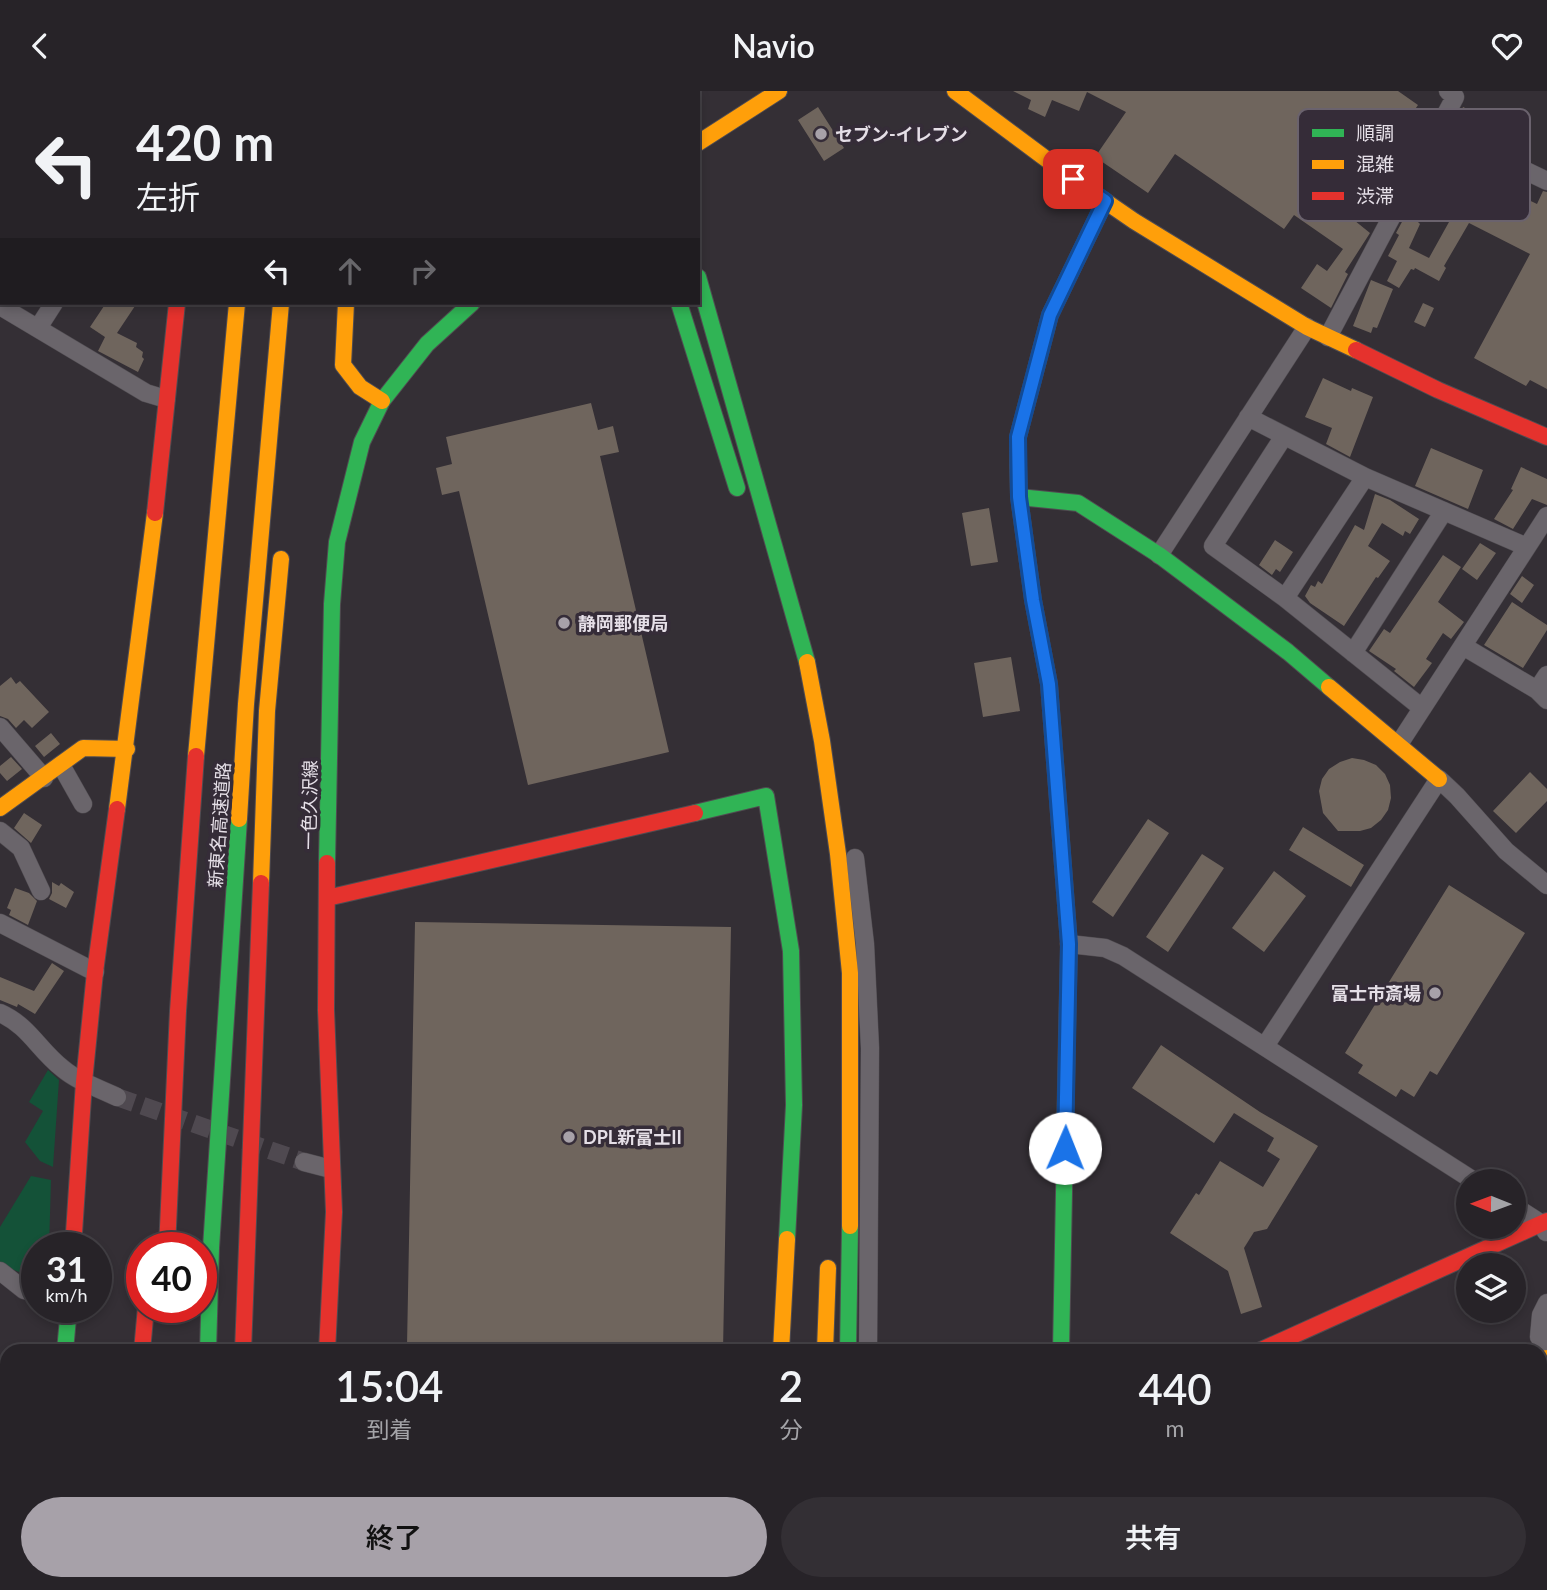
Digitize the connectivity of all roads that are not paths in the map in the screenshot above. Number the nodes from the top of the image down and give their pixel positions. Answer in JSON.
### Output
{"nodes":[{"id":1,"x":779,"y":91,"type":"edge"},
{"id":2,"x":956,"y":91,"type":"edge"},
{"id":3,"x":1448,"y":91,"type":"edge"},
{"id":4,"x":1449,"y":109,"type":"edge"},
{"id":5,"x":700,"y":142,"type":"edge"},
{"id":6,"x":1530,"y":173,"type":"edge"},
{"id":7,"x":1547,"y":181,"type":"edge"},
{"id":8,"x":1105,"y":201,"type":"junction"},
{"id":9,"x":1390,"y":221,"type":"edge"},
{"id":10,"x":700,"y":284,"type":"edge"},
{"id":11,"x":53,"y":305,"type":"edge"},
{"id":12,"x":177,"y":305,"type":"edge"},
{"id":13,"x":237,"y":305,"type":"edge"},
{"id":14,"x":281,"y":305,"type":"edge"},
{"id":15,"x":346,"y":305,"type":"edge"},
{"id":16,"x":470,"y":305,"type":"edge"},
{"id":17,"x":681,"y":305,"type":"edge"},
{"id":18,"x":0,"y":306,"type":"edge"},
{"id":19,"x":1307,"y":327,"type":"junction"},
{"id":20,"x":38,"y":328,"type":"junction"},
{"id":21,"x":1328,"y":337,"type":"junction"},
{"id":22,"x":166,"y":399,"type":"junction"},
{"id":23,"x":382,"y":401,"type":"junction"},
{"id":24,"x":1248,"y":417,"type":"junction"},
{"id":25,"x":1284,"y":436,"type":"junction"},
{"id":26,"x":1547,"y":437,"type":"edge"},
{"id":27,"x":1364,"y":477,"type":"junction"},
{"id":28,"x":1019,"y":497,"type":"junction"},
{"id":29,"x":740,"y":498,"type":"dead end"},
{"id":30,"x":1444,"y":511,"type":"junction"},
{"id":31,"x":1547,"y":516,"type":"edge"},
{"id":32,"x":1527,"y":547,"type":"junction"},
{"id":33,"x":282,"y":548,"type":"dead end"},
{"id":34,"x":1159,"y":555,"type":"junction"},
{"id":35,"x":1285,"y":598,"type":"junction"},
{"id":36,"x":1463,"y":646,"type":"junction"},
{"id":37,"x":1353,"y":653,"type":"junction"},
{"id":38,"x":1547,"y":675,"type":"edge"},
{"id":39,"x":1542,"y":695,"type":"edge"},
{"id":40,"x":1422,"y":708,"type":"junction"},
{"id":41,"x":0,"y":727,"type":"edge"},
{"id":42,"x":1399,"y":744,"type":"junction"},
{"id":43,"x":127,"y":749,"type":"junction"},
{"id":44,"x":61,"y":765,"type":"junction"},
{"id":45,"x":44,"y":778,"type":"junction"},
{"id":46,"x":1439,"y":779,"type":"junction"},
{"id":47,"x":83,"y":804,"type":"dead end"},
{"id":48,"x":0,"y":808,"type":"edge"},
{"id":49,"x":0,"y":831,"type":"edge"},
{"id":50,"x":855,"y":858,"type":"dead end"},
{"id":51,"x":1547,"y":885,"type":"edge"},
{"id":52,"x":41,"y":891,"type":"dead end"},
{"id":53,"x":327,"y":898,"type":"junction"},
{"id":54,"x":184,"y":909,"type":"junction"},
{"id":55,"x":0,"y":923,"type":"edge"},
{"id":56,"x":1069,"y":944,"type":"junction"},
{"id":57,"x":95,"y":972,"type":"junction"},
{"id":58,"x":0,"y":1013,"type":"edge"},
{"id":59,"x":1265,"y":1046,"type":"junction"},
{"id":60,"x":84,"y":1082,"type":"junction"},
{"id":61,"x":117,"y":1097,"type":"tunnel mouth"},
{"id":62,"x":304,"y":1162,"type":"tunnel mouth"},
{"id":63,"x":331,"y":1169,"type":"junction"},
{"id":64,"x":1456,"y":1170,"type":"edge"},
{"id":65,"x":1526,"y":1214,"type":"edge"},
{"id":66,"x":152,"y":1223,"type":"dead end"},
{"id":67,"x":1545,"y":1226,"type":"edge"},
{"id":68,"x":74,"y":1232,"type":"edge"},
{"id":69,"x":168,"y":1232,"type":"edge"},
{"id":70,"x":829,"y":1254,"type":"dead end"},
{"id":71,"x":0,"y":1271,"type":"edge"},
{"id":72,"x":21,"y":1288,"type":"edge"},
{"id":73,"x":1547,"y":1303,"type":"edge"},
{"id":74,"x":68,"y":1323,"type":"edge"},
{"id":75,"x":145,"y":1323,"type":"edge"},
{"id":76,"x":66,"y":1344,"type":"edge"},
{"id":77,"x":143,"y":1344,"type":"edge"},
{"id":78,"x":208,"y":1344,"type":"edge"},
{"id":79,"x":243,"y":1344,"type":"edge"},
{"id":80,"x":327,"y":1344,"type":"edge"},
{"id":81,"x":781,"y":1344,"type":"edge"},
{"id":82,"x":825,"y":1344,"type":"edge"},
{"id":83,"x":848,"y":1344,"type":"edge"},
{"id":84,"x":868,"y":1344,"type":"edge"},
{"id":85,"x":1061,"y":1344,"type":"edge"},
{"id":86,"x":1275,"y":1344,"type":"edge"},
{"id":87,"x":1545,"y":1344,"type":"edge"}],
"edges":[{"from":1,"to":5,"type":"main road"},
{"from":2,"to":8,"type":"main road"},
{"from":3,"to":4,"type":"street"},
{"from":6,"to":7,"type":"street"},
{"from":8,"to":19,"type":"main road"},
{"from":8,"to":28,"type":"main road"},
{"from":9,"to":21,"type":"street"},
{"from":10,"to":83,"type":"main road"},
{"from":11,"to":20,"type":"street"},
{"from":12,"to":22,"type":"main road"},
{"from":13,"to":54,"type":"main road","name":"新東名高速道路"},
{"from":14,"to":78,"type":"main road","name":"新東名高速道路"},
{"from":15,"to":23,"type":"main road"},
{"from":16,"to":23,"type":"main road","name":"一色久沢線"},
{"from":17,"to":29,"type":"main road"},
{"from":18,"to":20,"type":"street"},
{"from":19,"to":21,"type":"main road"},
{"from":19,"to":24,"type":"street"},
{"from":20,"to":22,"type":"street"},
{"from":21,"to":26,"type":"main road"},
{"from":22,"to":43,"type":"main road"},
{"from":23,"to":53,"type":"main road","name":"一色久沢線"},
{"from":24,"to":25,"type":"street"},
{"from":24,"to":34,"type":"street"},
{"from":25,"to":27,"type":"street"},
{"from":25,"to":35,"type":"street"},
{"from":27,"to":30,"type":"street"},
{"from":27,"to":35,"type":"street"},
{"from":28,"to":34,"type":"main road"},
{"from":28,"to":56,"type":"main road"},
{"from":30,"to":32,"type":"street"},
{"from":30,"to":37,"type":"street"},
{"from":31,"to":32,"type":"street"},
{"from":32,"to":36,"type":"street"},
{"from":33,"to":79,"type":"main road"},
{"from":34,"to":42,"type":"main road"},
{"from":35,"to":37,"type":"street"},
{"from":36,"to":39,"type":"street"},
{"from":36,"to":40,"type":"street"},
{"from":37,"to":40,"type":"street"},
{"from":38,"to":39,"type":"street"},
{"from":40,"to":42,"type":"street"},
{"from":41,"to":45,"type":"street"},
{"from":42,"to":46,"type":"main road"},
{"from":43,"to":44,"type":"main road"},
{"from":43,"to":57,"type":"main road"},
{"from":44,"to":45,"type":"main road"},
{"from":44,"to":47,"type":"street"},
{"from":45,"to":48,"type":"main road"},
{"from":46,"to":51,"type":"street"},
{"from":46,"to":59,"type":"street"},
{"from":49,"to":52,"type":"street"},
{"from":50,"to":84,"type":"street"},
{"from":53,"to":63,"type":"main road","name":"一色久沢線"},
{"from":53,"to":81,"type":"main road"},
{"from":54,"to":66,"type":"main road"},
{"from":54,"to":69,"type":"main road","name":"新東名高速道路"},
{"from":55,"to":57,"type":"street"},
{"from":56,"to":59,"type":"street"},
{"from":56,"to":85,"type":"main road"},
{"from":57,"to":60,"type":"main road"},
{"from":58,"to":60,"type":"street"},
{"from":59,"to":64,"type":"street"},
{"from":60,"to":61,"type":"street"},
{"from":60,"to":68,"type":"main road"},
{"from":62,"to":63,"type":"street"},
{"from":63,"to":80,"type":"main road","name":"一色久沢線"},
{"from":65,"to":67,"type":"street"},
{"from":67,"to":86,"type":"main road"},
{"from":70,"to":82,"type":"main road"},
{"from":71,"to":72,"type":"street"},
{"from":73,"to":87,"type":"street"},
{"from":74,"to":76,"type":"main road"},
{"from":75,"to":77,"type":"main road"}]}
